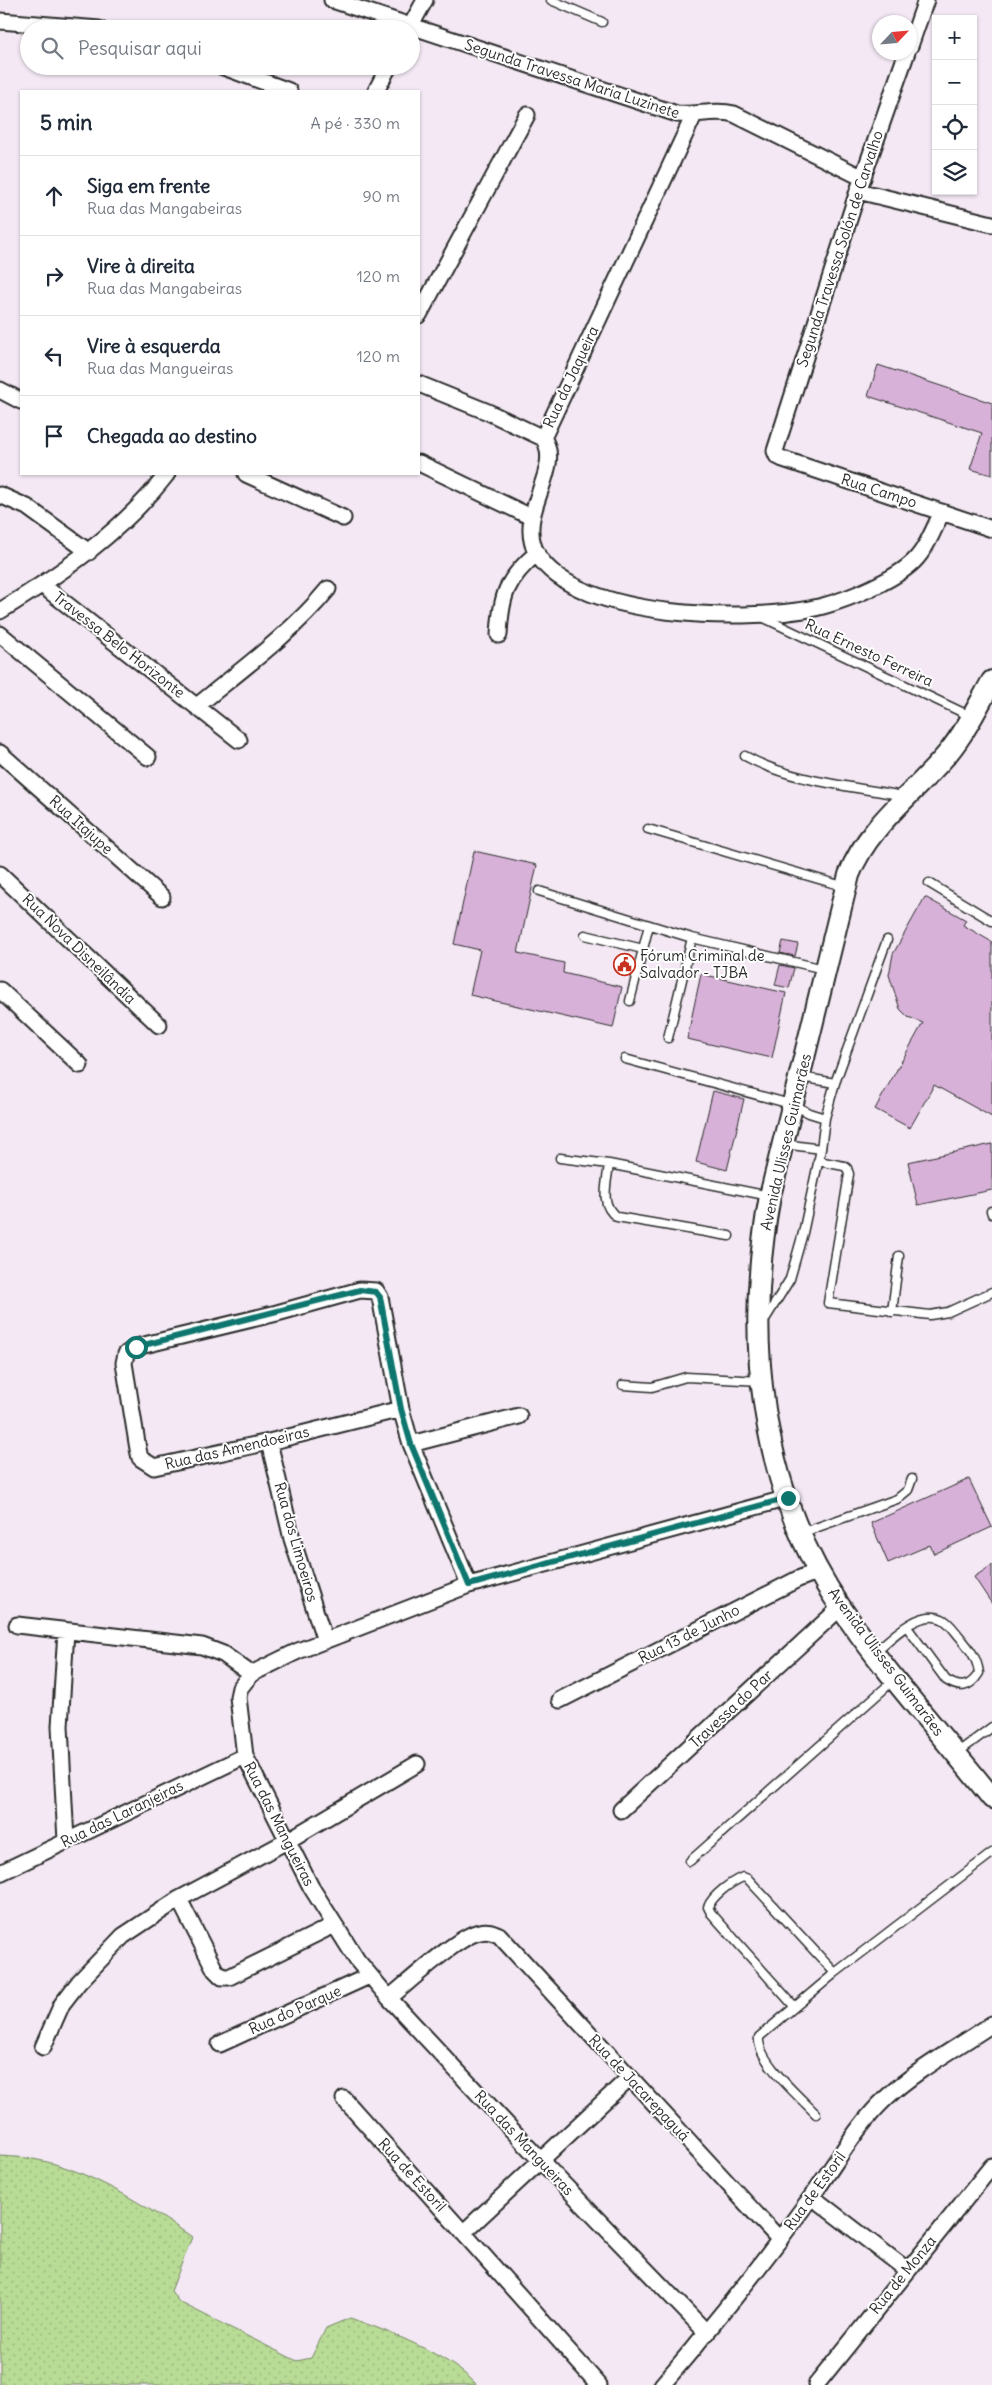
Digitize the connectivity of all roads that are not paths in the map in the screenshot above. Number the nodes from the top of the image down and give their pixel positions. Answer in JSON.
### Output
{"nodes":[{"id":1,"x":332,"y":0,"type":"edge"},
{"id":2,"x":425,"y":0,"type":"edge"},
{"id":3,"x":551,"y":0,"type":"edge"},
{"id":4,"x":926,"y":0,"type":"edge"},
{"id":5,"x":387,"y":20,"type":"edge"},
{"id":6,"x":414,"y":20,"type":"edge"},
{"id":7,"x":0,"y":21,"type":"edge"},
{"id":8,"x":602,"y":22,"type":"dead end"},
{"id":9,"x":20,"y":23,"type":"edge"},
{"id":10,"x":917,"y":26,"type":"edge"},
{"id":11,"x":420,"y":32,"type":"edge"},
{"id":12,"x":904,"y":60,"type":"edge"},
{"id":13,"x":246,"y":75,"type":"edge"},
{"id":14,"x":384,"y":75,"type":"edge"},
{"id":15,"x":286,"y":90,"type":"edge"},
{"id":16,"x":377,"y":90,"type":"edge"},
{"id":17,"x":527,"y":115,"type":"dead end"},
{"id":18,"x":694,"y":115,"type":"junction"},
{"id":19,"x":860,"y":184,"type":"junction"},
{"id":20,"x":992,"y":224,"type":"edge"},
{"id":21,"x":420,"y":313,"type":"edge"},
{"id":22,"x":420,"y":384,"type":"edge"},
{"id":23,"x":0,"y":390,"type":"edge"},
{"id":24,"x":20,"y":400,"type":"edge"},
{"id":25,"x":543,"y":438,"type":"junction"},
{"id":26,"x":775,"y":446,"type":"joint"},
{"id":27,"x":420,"y":464,"type":"edge"},
{"id":28,"x":166,"y":475,"type":"edge"},
{"id":29,"x":248,"y":475,"type":"edge"},
{"id":30,"x":0,"y":495,"type":"edge"},
{"id":31,"x":942,"y":512,"type":"junction"},
{"id":32,"x":531,"y":517,"type":"junction"},
{"id":33,"x":343,"y":518,"type":"dead end"},
{"id":34,"x":992,"y":529,"type":"edge"},
{"id":35,"x":89,"y":552,"type":"junction"},
{"id":36,"x":537,"y":554,"type":"junction"},
{"id":37,"x":42,"y":585,"type":"junction"},
{"id":38,"x":328,"y":589,"type":"dead end"},
{"id":39,"x":0,"y":611,"type":"edge"},
{"id":40,"x":754,"y":614,"type":"junction"},
{"id":41,"x":0,"y":634,"type":"edge"},
{"id":42,"x":499,"y":635,"type":"dead end"},
{"id":43,"x":992,"y":681,"type":"edge"},
{"id":44,"x":197,"y":706,"type":"junction"},
{"id":45,"x":972,"y":717,"type":"junction"},
{"id":46,"x":239,"y":740,"type":"dead end"},
{"id":47,"x":0,"y":753,"type":"edge"},
{"id":48,"x":745,"y":756,"type":"dead end"},
{"id":49,"x":148,"y":757,"type":"dead end"},
{"id":50,"x":906,"y":797,"type":"junction"},
{"id":51,"x":648,"y":829,"type":"dead end"},
{"id":52,"x":0,"y":874,"type":"edge"},
{"id":53,"x":929,"y":883,"type":"dead end"},
{"id":54,"x":846,"y":887,"type":"junction"},
{"id":55,"x":539,"y":891,"type":"dead end"},
{"id":56,"x":162,"y":897,"type":"dead end"},
{"id":57,"x":992,"y":921,"type":"edge"},
{"id":58,"x":649,"y":925,"type":"junction"},
{"id":59,"x":585,"y":935,"type":"dead end"},
{"id":60,"x":692,"y":938,"type":"junction"},
{"id":61,"x":886,"y":940,"type":"dead end"},
{"id":62,"x":643,"y":949,"type":"junction"},
{"id":63,"x":826,"y":970,"type":"junction"},
{"id":64,"x":0,"y":990,"type":"edge"},
{"id":65,"x":630,"y":1001,"type":"dead end"},
{"id":66,"x":159,"y":1025,"type":"dead end"},
{"id":67,"x":668,"y":1038,"type":"dead end"},
{"id":68,"x":626,"y":1058,"type":"dead end"},
{"id":69,"x":80,"y":1065,"type":"dead end"},
{"id":70,"x":801,"y":1077,"type":"junction"},
{"id":71,"x":835,"y":1083,"type":"junction"},
{"id":72,"x":794,"y":1106,"type":"junction"},
{"id":73,"x":825,"y":1118,"type":"junction"},
{"id":74,"x":784,"y":1144,"type":"junction"},
{"id":75,"x":821,"y":1149,"type":"junction"},
{"id":76,"x":560,"y":1158,"type":"dead end"},
{"id":77,"x":818,"y":1161,"type":"junction"},
{"id":78,"x":609,"y":1164,"type":"junction"},
{"id":79,"x":770,"y":1196,"type":"junction"},
{"id":80,"x":729,"y":1236,"type":"dead end"},
{"id":81,"x":899,"y":1256,"type":"dead end"},
{"id":82,"x":992,"y":1292,"type":"edge"},
{"id":83,"x":892,"y":1312,"type":"junction"},
{"id":84,"x":758,"y":1330,"type":"junction"},
{"id":85,"x":760,"y":1381,"type":"junction"},
{"id":86,"x":623,"y":1384,"type":"dead end"},
{"id":87,"x":401,"y":1409,"type":"junction"},
{"id":88,"x":519,"y":1416,"type":"dead end"},
{"id":89,"x":269,"y":1442,"type":"junction"},
{"id":90,"x":411,"y":1444,"type":"junction"},
{"id":91,"x":912,"y":1479,"type":"dead end"},
{"id":92,"x":788,"y":1498,"type":"junction"},
{"id":93,"x":802,"y":1533,"type":"junction"},
{"id":94,"x":819,"y":1571,"type":"junction"},
{"id":95,"x":469,"y":1585,"type":"junction"},
{"id":96,"x":841,"y":1607,"type":"junction"},
{"id":97,"x":17,"y":1625,"type":"dead end"},
{"id":98,"x":907,"y":1627,"type":"junction"},
{"id":99,"x":66,"y":1630,"type":"junction"},
{"id":100,"x":325,"y":1641,"type":"junction"},
{"id":101,"x":874,"y":1652,"type":"junction"},
{"id":102,"x":251,"y":1674,"type":"junction"},
{"id":103,"x":890,"y":1683,"type":"junction"},
{"id":104,"x":560,"y":1700,"type":"dead end"},
{"id":105,"x":992,"y":1727,"type":"edge"},
{"id":106,"x":956,"y":1754,"type":"junction"},
{"id":107,"x":245,"y":1756,"type":"junction"},
{"id":108,"x":417,"y":1764,"type":"dead end"},
{"id":109,"x":992,"y":1798,"type":"edge"},
{"id":110,"x":621,"y":1810,"type":"dead end"},
{"id":111,"x":66,"y":1841,"type":"junction"},
{"id":112,"x":287,"y":1841,"type":"junction"},
{"id":113,"x":992,"y":1854,"type":"edge"},
{"id":114,"x":690,"y":1861,"type":"dead end"},
{"id":115,"x":0,"y":1873,"type":"edge"},
{"id":116,"x":180,"y":1900,"type":"junction"},
{"id":117,"x":334,"y":1925,"type":"junction"},
{"id":118,"x":835,"y":1973,"type":"junction"},
{"id":119,"x":369,"y":1976,"type":"junction"},
{"id":120,"x":388,"y":1998,"type":"junction"},
{"id":121,"x":794,"y":2006,"type":"junction"},
{"id":122,"x":992,"y":2024,"type":"edge"},
{"id":123,"x":220,"y":2044,"type":"dead end"},
{"id":124,"x":43,"y":2047,"type":"dead end"},
{"id":125,"x":629,"y":2078,"type":"junction"},
{"id":126,"x":344,"y":2100,"type":"dead end"},
{"id":127,"x":816,"y":2114,"type":"dead end"},
{"id":128,"x":541,"y":2161,"type":"junction"},
{"id":129,"x":992,"y":2166,"type":"edge"},
{"id":130,"x":812,"y":2196,"type":"junction"},
{"id":131,"x":463,"y":2233,"type":"junction"},
{"id":132,"x":780,"y":2240,"type":"junction"},
{"id":133,"x":907,"y":2270,"type":"junction"},
{"id":134,"x":707,"y":2333,"type":"junction"},
{"id":135,"x":599,"y":2385,"type":"edge"},
{"id":136,"x":662,"y":2385,"type":"edge"},
{"id":137,"x":816,"y":2385,"type":"edge"}],
"edges":[{"from":1,"to":5,"type":"street","name":"Segunda Travessa Maria Luzinete"},
{"from":2,"to":6,"type":"street"},
{"from":3,"to":8,"type":"lane"},
{"from":4,"to":10,"type":"street"},
{"from":7,"to":9,"type":"street"},
{"from":11,"to":18,"type":"street","name":"Segunda Travessa Maria Luzinete"},
{"from":12,"to":19,"type":"street","name":"Segunda Travessa Solón de Carvalho"},
{"from":13,"to":15,"type":"street"},
{"from":14,"to":16,"type":"street"},
{"from":17,"to":21,"type":"street"},
{"from":18,"to":19,"type":"street","name":"Segunda Travessa Maria Luzinete"},
{"from":18,"to":25,"type":"street","name":"Rua da Jaqueira"},
{"from":19,"to":20,"type":"street","name":"Segunda Travessa Maria Luzinete"},
{"from":19,"to":26,"type":"street","name":"Segunda Travessa Solón de Carvalho"},
{"from":22,"to":25,"type":"street"},
{"from":23,"to":24,"type":"street"},
{"from":25,"to":32,"type":"street","name":"Rua da Jaqueira"},
{"from":26,"to":31,"type":"street","name":"Rua Campo"},
{"from":27,"to":32,"type":"street"},
{"from":28,"to":35,"type":"street"},
{"from":29,"to":33,"type":"street"},
{"from":30,"to":35,"type":"street"},
{"from":31,"to":34,"type":"street","name":"Rua Campo"},
{"from":31,"to":40,"type":"street","name":"Rua da Jaqueira"},
{"from":32,"to":36,"type":"street","name":"Rua da Jaqueira"},
{"from":35,"to":37,"type":"street"},
{"from":36,"to":40,"type":"street","name":"Rua da Jaqueira"},
{"from":36,"to":42,"type":"street"},
{"from":37,"to":39,"type":"street"},
{"from":37,"to":44,"type":"street","name":"Travessa Belo Horizonte"},
{"from":38,"to":44,"type":"street","name":"Travessa Belo Horizonte"},
{"from":40,"to":45,"type":"lane","name":"Rua Ernesto Ferreira"},
{"from":41,"to":49,"type":"street"},
{"from":43,"to":45,"type":"main road","name":"Avenida Ulisses Guimarães"},
{"from":44,"to":46,"type":"street","name":"Travessa Belo Horizonte"},
{"from":45,"to":50,"type":"main road","name":"Avenida Ulisses Guimarães"},
{"from":47,"to":56,"type":"street","name":"Rua Itajupe"},
{"from":48,"to":50,"type":"lane"},
{"from":50,"to":54,"type":"main road","name":"Avenida Ulisses Guimarães"},
{"from":51,"to":54,"type":"lane"},
{"from":52,"to":66,"type":"street","name":"Rua Nova Disneilândia"},
{"from":53,"to":57,"type":"lane"},
{"from":54,"to":63,"type":"main road","name":"Avenida Ulisses Guimarães"},
{"from":55,"to":58,"type":"lane"},
{"from":58,"to":60,"type":"lane"},
{"from":58,"to":62,"type":"lane"},
{"from":59,"to":62,"type":"lane"},
{"from":60,"to":63,"type":"lane"},
{"from":60,"to":67,"type":"lane"},
{"from":61,"to":71,"type":"lane"},
{"from":62,"to":65,"type":"lane"},
{"from":63,"to":70,"type":"main road","name":"Avenida Ulisses Guimarães"},
{"from":64,"to":69,"type":"street"},
{"from":68,"to":72,"type":"lane"},
{"from":70,"to":71,"type":"lane"},
{"from":70,"to":72,"type":"main road","name":"Avenida Ulisses Guimarães"},
{"from":71,"to":73,"type":"lane"},
{"from":72,"to":73,"type":"lane"},
{"from":72,"to":74,"type":"main road","name":"Avenida Ulisses Guimarães"},
{"from":73,"to":75,"type":"lane"},
{"from":74,"to":75,"type":"lane"},
{"from":74,"to":79,"type":"main road","name":"Avenida Ulisses Guimarães"},
{"from":75,"to":77,"type":"lane"},
{"from":76,"to":78,"type":"lane"},
{"from":77,"to":83,"type":"lane"},
{"from":77,"to":84,"type":"lane"},
{"from":78,"to":79,"type":"lane"},
{"from":78,"to":80,"type":"lane"},
{"from":79,"to":84,"type":"main road","name":"Avenida Ulisses Guimarães"},
{"from":81,"to":83,"type":"lane"},
{"from":82,"to":83,"type":"lane"},
{"from":84,"to":85,"type":"main road","name":"Avenida Ulisses Guimarães"},
{"from":85,"to":86,"type":"lane"},
{"from":85,"to":92,"type":"main road","name":"Avenida Ulisses Guimarães"},
{"from":87,"to":89,"type":"street","name":"Rua das Amendoeiras"},
{"from":87,"to":89,"type":"street","name":"Rua das Amendoeiras"},
{"from":87,"to":90,"type":"street"},
{"from":88,"to":90,"type":"street"},
{"from":89,"to":100,"type":"street","name":"Rua dos Limoeiros"},
{"from":90,"to":95,"type":"street"},
{"from":91,"to":93,"type":"lane"},
{"from":92,"to":93,"type":"main road","name":"Avenida Ulisses Guimarães"},
{"from":92,"to":95,"type":"street"},
{"from":93,"to":94,"type":"main road","name":"Avenida Ulisses Guimarães"},
{"from":94,"to":96,"type":"main road","name":"Avenida Ulisses Guimarães"},
{"from":94,"to":104,"type":"street","name":"Rua 13 de Junho"},
{"from":95,"to":100,"type":"street"},
{"from":96,"to":101,"type":"main road","name":"Avenida Ulisses Guimarães"},
{"from":96,"to":110,"type":"street","name":"Travessa do Par"},
{"from":97,"to":99,"type":"street"},
{"from":98,"to":98,"type":"lane"},
{"from":98,"to":101,"type":"lane"},
{"from":99,"to":102,"type":"street"},
{"from":99,"to":111,"type":"street"},
{"from":100,"to":102,"type":"street"},
{"from":101,"to":103,"type":"main road","name":"Avenida Ulisses Guimarães"},
{"from":102,"to":107,"type":"street","name":"Rua das Mangueiras"},
{"from":103,"to":106,"type":"main road","name":"Avenida Ulisses Guimarães"},
{"from":103,"to":114,"type":"lane"},
{"from":105,"to":106,"type":"lane"},
{"from":106,"to":109,"type":"main road","name":"Avenida Ulisses Guimarães"},
{"from":107,"to":111,"type":"street","name":"Rua das Laranjeiras"},
{"from":107,"to":112,"type":"street","name":"Rua das Mangueiras"},
{"from":108,"to":112,"type":"street"},
{"from":111,"to":115,"type":"street","name":"Rua das Laranjeiras"},
{"from":112,"to":116,"type":"street"},
{"from":112,"to":117,"type":"street","name":"Rua das Mangueiras"},
{"from":113,"to":118,"type":"lane"},
{"from":116,"to":117,"type":"street"},
{"from":116,"to":124,"type":"street"},
{"from":117,"to":119,"type":"street","name":"Rua das Mangueiras"},
{"from":118,"to":121,"type":"lane"},
{"from":118,"to":121,"type":"lane"},
{"from":119,"to":120,"type":"street","name":"Rua das Mangueiras"},
{"from":119,"to":123,"type":"street","name":"Rua do Parque"},
{"from":120,"to":125,"type":"street","name":"Rua de Jacarepaguá"},
{"from":120,"to":128,"type":"street","name":"Rua das Mangueiras"},
{"from":121,"to":127,"type":"lane"},
{"from":122,"to":130,"type":"street","name":"Rua de Estoril"},
{"from":125,"to":128,"type":"street"},
{"from":125,"to":132,"type":"street","name":"Rua de Jacarepaguá"},
{"from":126,"to":131,"type":"street","name":"Rua de Estoril"},
{"from":128,"to":131,"type":"street"},
{"from":128,"to":134,"type":"street","name":"Rua das Mangueiras"},
{"from":129,"to":133,"type":"street","name":"Rua de Monza"},
{"from":130,"to":132,"type":"street","name":"Rua de Estoril"},
{"from":130,"to":133,"type":"street"},
{"from":131,"to":135,"type":"street","name":"Rua de Estoril"},
{"from":132,"to":134,"type":"street","name":"Rua de Estoril"},
{"from":133,"to":137,"type":"street","name":"Rua de Monza"},
{"from":134,"to":136,"type":"street","name":"Rua de Estoril"}]}
